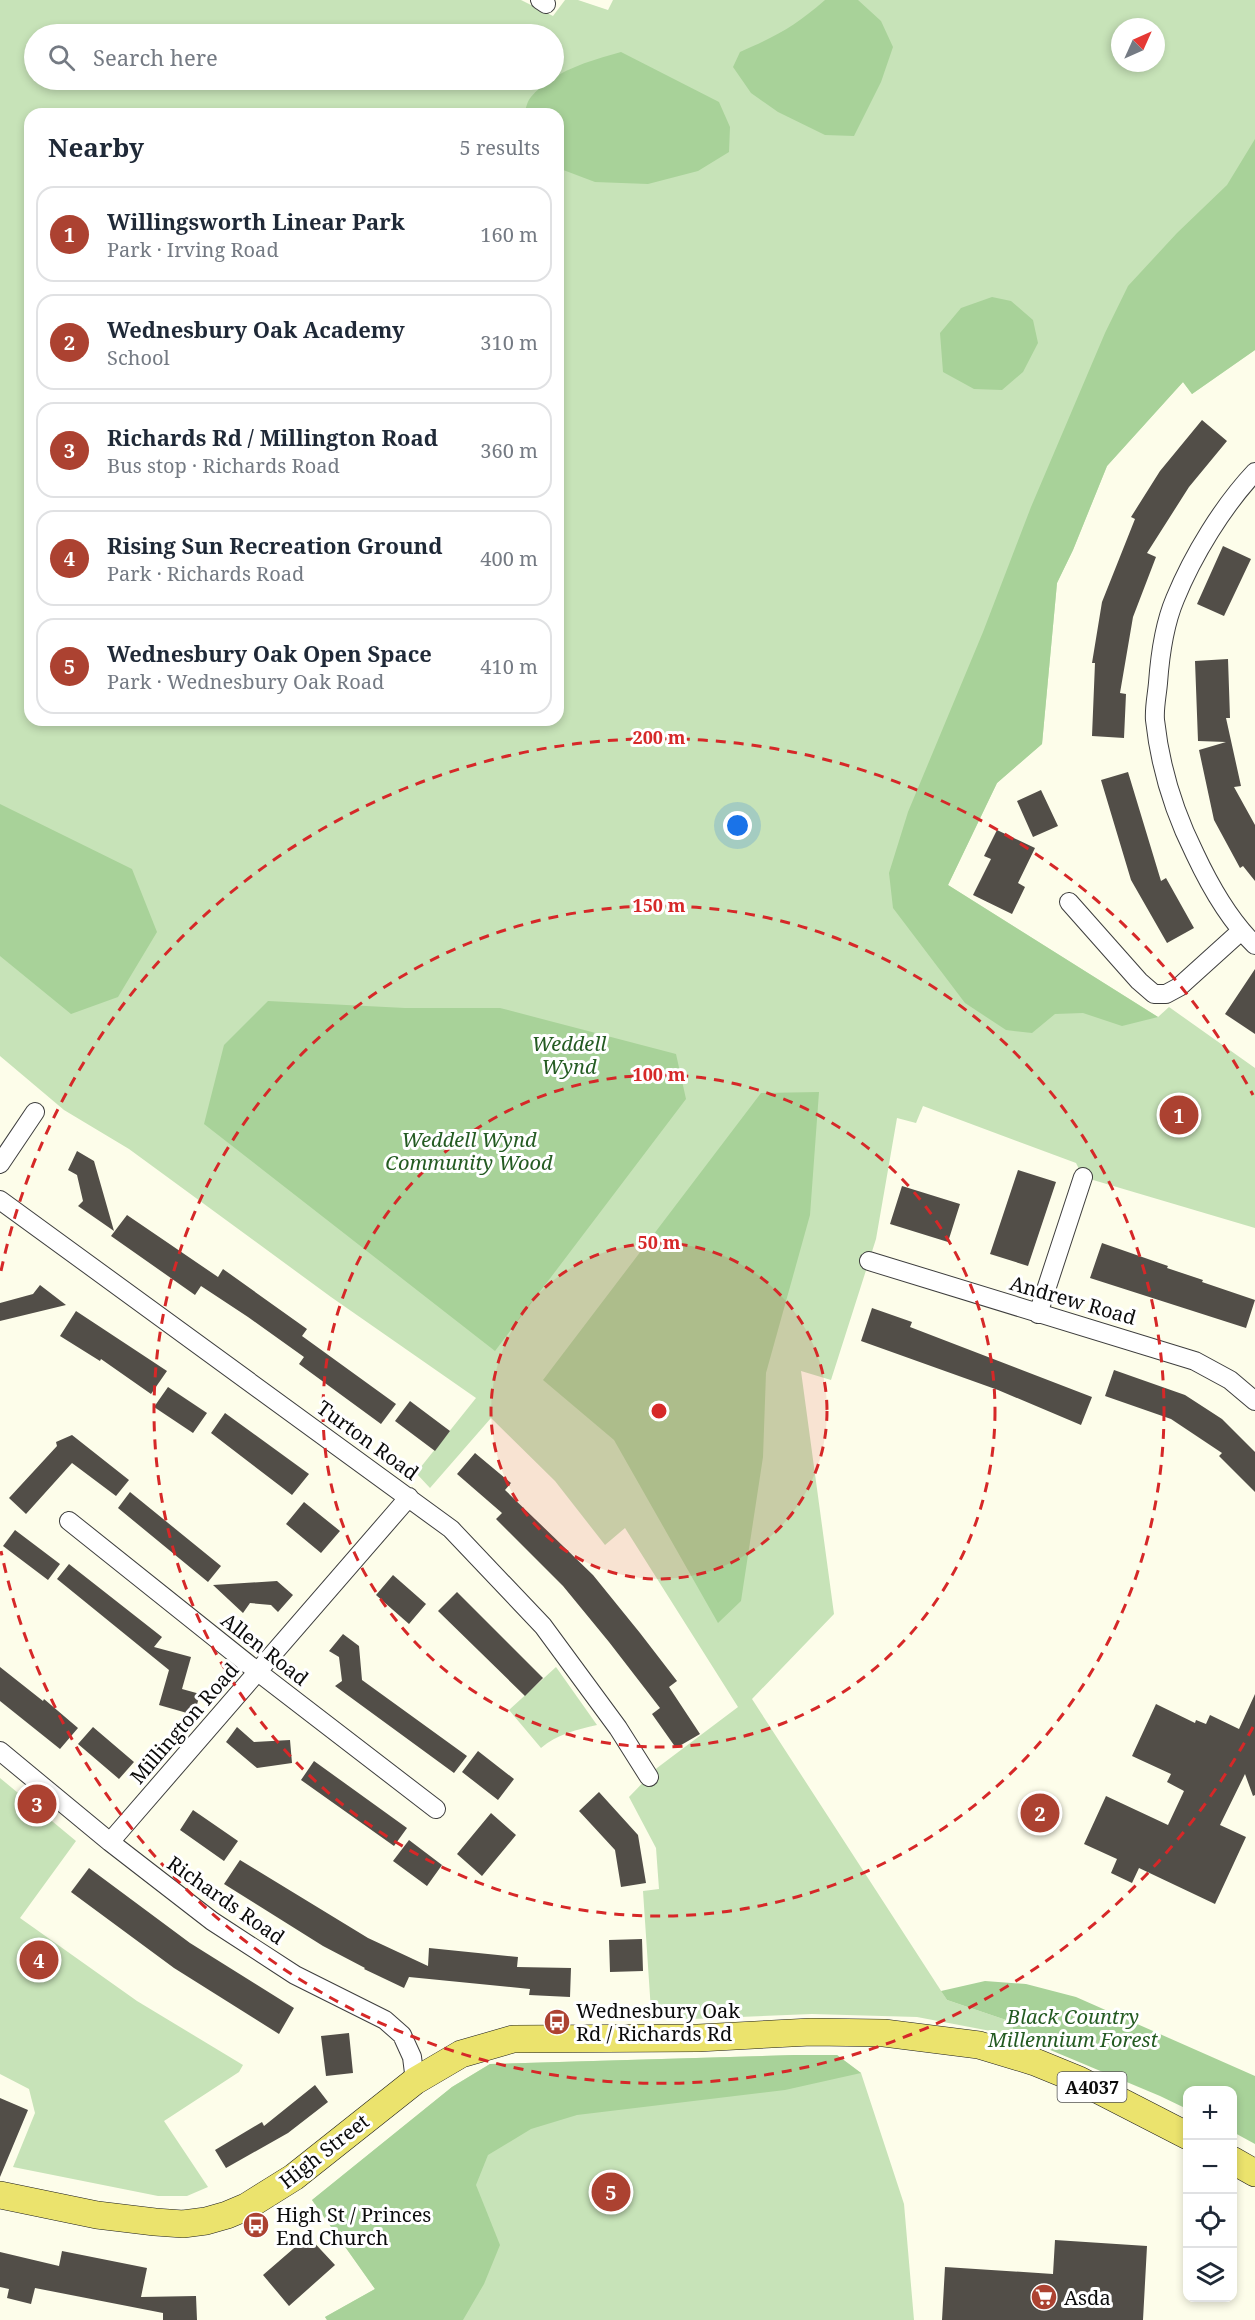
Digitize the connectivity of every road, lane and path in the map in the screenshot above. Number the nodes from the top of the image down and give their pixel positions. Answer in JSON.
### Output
{"nodes":[{"id":1,"x":1255,"y":472,"type":"edge"},
{"id":2,"x":1069,"y":902,"type":"dead end"},
{"id":3,"x":1240,"y":931,"type":"junction"},
{"id":4,"x":1255,"y":945,"type":"edge"},
{"id":5,"x":35,"y":1112,"type":"dead end"},
{"id":6,"x":0,"y":1164,"type":"edge"},
{"id":7,"x":1083,"y":1177,"type":"dead end"},
{"id":8,"x":0,"y":1200,"type":"edge"},
{"id":9,"x":869,"y":1261,"type":"dead end"},
{"id":10,"x":1038,"y":1314,"type":"junction"},
{"id":11,"x":1255,"y":1401,"type":"edge"},
{"id":12,"x":409,"y":1497,"type":"junction"},
{"id":13,"x":69,"y":1521,"type":"dead end"},
{"id":14,"x":258,"y":1672,"type":"junction"},
{"id":15,"x":0,"y":1751,"type":"edge"},
{"id":16,"x":649,"y":1777,"type":"dead end"},
{"id":17,"x":436,"y":1809,"type":"dead end"},
{"id":18,"x":110,"y":1842,"type":"junction"},
{"id":19,"x":415,"y":2081,"type":"junction"},
{"id":20,"x":1183,"y":2133,"type":"edge"},
{"id":21,"x":1237,"y":2162,"type":"edge"},
{"id":22,"x":1255,"y":2173,"type":"edge"},
{"id":23,"x":0,"y":2195,"type":"edge"}],
"edges":[{"from":1,"to":3,"type":"street"},
{"from":2,"to":3,"type":"street"},
{"from":3,"to":4,"type":"street"},
{"from":5,"to":6,"type":"street"},
{"from":7,"to":10,"type":"street"},
{"from":8,"to":12,"type":"street","name":"Turton Road"},
{"from":9,"to":10,"type":"street","name":"Andrew Road"},
{"from":10,"to":11,"type":"street","name":"Andrew Road"},
{"from":12,"to":14,"type":"street","name":"Millington Road"},
{"from":12,"to":16,"type":"street","name":"Turton Road"},
{"from":13,"to":14,"type":"street","name":"Allen Road"},
{"from":14,"to":17,"type":"street","name":"Allen Road"},
{"from":14,"to":18,"type":"street","name":"Millington Road"},
{"from":15,"to":18,"type":"street","name":"Richards Road"},
{"from":18,"to":19,"type":"street","name":"Richards Road"},
{"from":19,"to":20,"type":"main road","name":"High Street","number":"A4037"},
{"from":19,"to":23,"type":"main road","name":"High Street","number":"A4037"},
{"from":21,"to":22,"type":"main road"}]}
